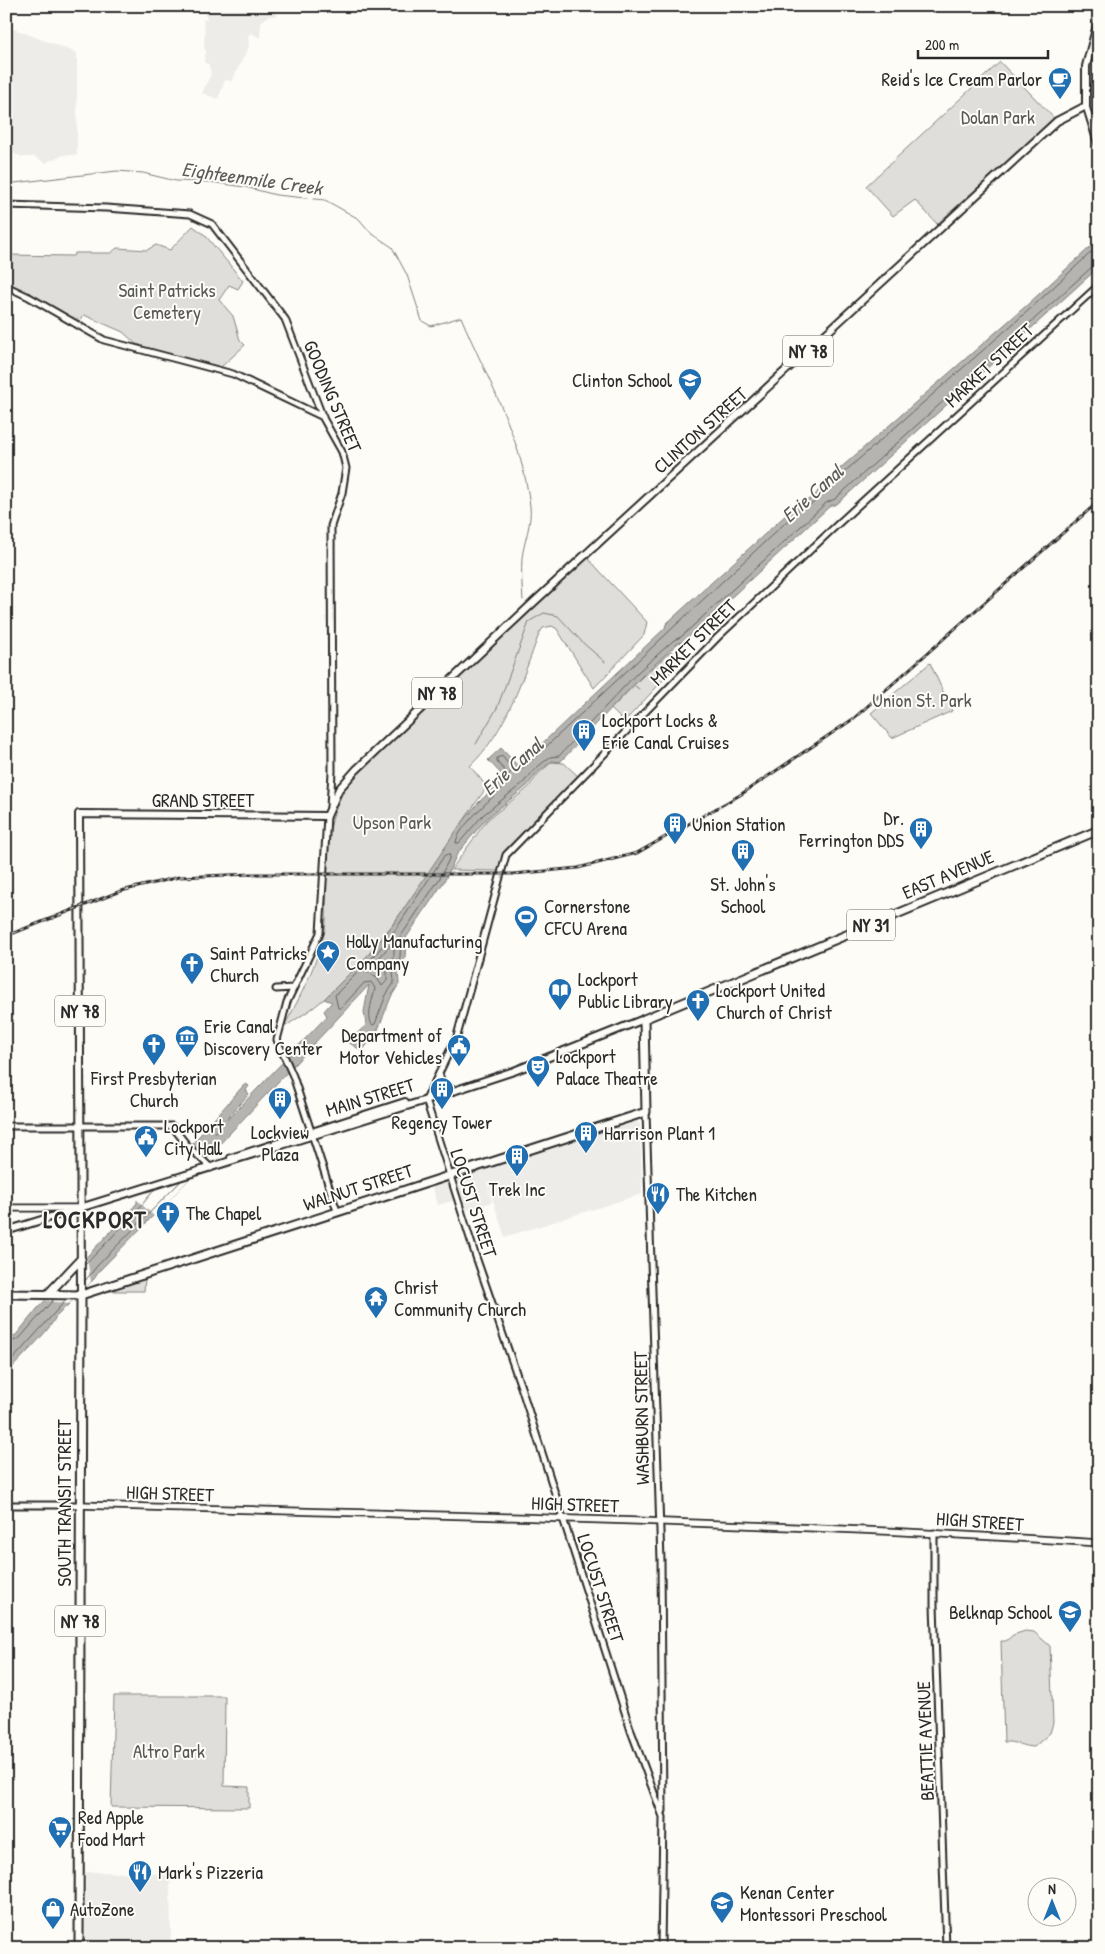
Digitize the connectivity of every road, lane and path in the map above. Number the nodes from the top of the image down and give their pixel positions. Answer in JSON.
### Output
{"nodes":[{"id":1,"x":1099,"y":18,"type":"edge"},
{"id":2,"x":1086,"y":106,"type":"junction"},
{"id":3,"x":1099,"y":148,"type":"edge"},
{"id":4,"x":6,"y":205,"type":"edge"},
{"id":5,"x":1099,"y":285,"type":"edge"},
{"id":6,"x":6,"y":286,"type":"edge"},
{"id":7,"x":323,"y":418,"type":"junction"},
{"id":8,"x":332,"y":772,"type":"junction"},
{"id":9,"x":341,"y":787,"type":"junction"},
{"id":10,"x":330,"y":807,"type":"junction"},
{"id":11,"x":327,"y":816,"type":"junction"},
{"id":12,"x":1099,"y":830,"type":"edge"},
{"id":13,"x":293,"y":988,"type":"junction"},
{"id":14,"x":276,"y":990,"type":"dead end"},
{"id":15,"x":644,"y":1019,"type":"junction"},
{"id":16,"x":439,"y":1073,"type":"junction"},
{"id":17,"x":451,"y":1090,"type":"junction"},
{"id":18,"x":427,"y":1097,"type":"junction"},
{"id":19,"x":646,"y":1112,"type":"junction"},
{"id":20,"x":6,"y":1126,"type":"edge"},
{"id":21,"x":79,"y":1127,"type":"junction"},
{"id":22,"x":311,"y":1134,"type":"junction"},
{"id":23,"x":206,"y":1166,"type":"junction"},
{"id":24,"x":450,"y":1175,"type":"junction"},
{"id":25,"x":148,"y":1186,"type":"junction"},
{"id":26,"x":6,"y":1208,"type":"edge"},
{"id":27,"x":80,"y":1208,"type":"junction"},
{"id":28,"x":337,"y":1211,"type":"junction"},
{"id":29,"x":6,"y":1231,"type":"edge"},
{"id":30,"x":81,"y":1256,"type":"junction"},
{"id":31,"x":6,"y":1294,"type":"edge"},
{"id":32,"x":45,"y":1294,"type":"junction"},
{"id":33,"x":80,"y":1294,"type":"junction"},
{"id":34,"x":6,"y":1504,"type":"edge"},
{"id":35,"x":79,"y":1505,"type":"junction"},
{"id":36,"x":564,"y":1518,"type":"junction"},
{"id":37,"x":660,"y":1522,"type":"junction"},
{"id":38,"x":934,"y":1533,"type":"junction"},
{"id":39,"x":1099,"y":1543,"type":"edge"},
{"id":40,"x":663,"y":1817,"type":"junction"},
{"id":41,"x":79,"y":1948,"type":"edge"},
{"id":42,"x":661,"y":1948,"type":"edge"},
{"id":43,"x":946,"y":1948,"type":"edge"}],
"edges":[{"from":1,"to":2,"type":"main road"},
{"from":2,"to":3,"type":"street"},
{"from":2,"to":9,"type":"main road","name":"CLINTON STREET","number":"NY 78"},
{"from":4,"to":7,"type":"street","name":"GOODING STREET"},
{"from":5,"to":16,"type":"street","name":"MARKET STREET"},
{"from":6,"to":7,"type":"street"},
{"from":7,"to":8,"type":"street","name":"GOODING STREET"},
{"from":8,"to":9,"type":"street"},
{"from":8,"to":10,"type":"street","name":"GOODING STREET"},
{"from":9,"to":10,"type":"main road","name":"GOODING STREET","number":"NY 78"},
{"from":10,"to":11,"type":"main road","name":"GOODING STREET","number":"NY 78"},
{"from":11,"to":13,"type":"street","name":"GOODING STREET"},
{"from":11,"to":21,"type":"main road","name":"GRAND STREET","number":"NY 78"},
{"from":12,"to":15,"type":"highway","name":"EAST AVENUE","number":"NY 31"},
{"from":13,"to":14,"type":"street"},
{"from":13,"to":22,"type":"street","name":"GOODING STREET"},
{"from":15,"to":17,"type":"main road","name":"MAIN STREET"},
{"from":15,"to":19,"type":"highway","name":"WASHBURN STREET"},
{"from":16,"to":17,"type":"street"},
{"from":16,"to":18,"type":"street","name":"MARKET STREET"},
{"from":17,"to":18,"type":"main road","name":"MAIN STREET"},
{"from":18,"to":22,"type":"main road","name":"MAIN STREET"},
{"from":18,"to":24,"type":"street","name":"LOCUST STREET"},
{"from":19,"to":24,"type":"highway","name":"WALNUT STREET"},
{"from":19,"to":37,"type":"street","name":"WASHBURN STREET"},
{"from":20,"to":21,"type":"street"},
{"from":21,"to":23,"type":"street"},
{"from":21,"to":27,"type":"main road","number":"NY 78"},
{"from":22,"to":23,"type":"main road","name":"MAIN STREET"},
{"from":22,"to":28,"type":"street"},
{"from":23,"to":25,"type":"main road","name":"MAIN STREET"},
{"from":23,"to":25,"type":"main road","name":"MAIN STREET"},
{"from":24,"to":28,"type":"highway","name":"WALNUT STREET"},
{"from":24,"to":36,"type":"street","name":"LOCUST STREET"},
{"from":25,"to":27,"type":"main road","name":"MAIN STREET"},
{"from":26,"to":27,"type":"main road"},
{"from":27,"to":29,"type":"main road","name":"MAIN STREET"},
{"from":27,"to":30,"type":"main road","name":"SOUTH TRANSIT STREET","number":"NY 78"},
{"from":28,"to":33,"type":"highway","name":"WALNUT STREET"},
{"from":30,"to":32,"type":"highway"},
{"from":30,"to":33,"type":"main road","name":"SOUTH TRANSIT STREET","number":"NY 78"},
{"from":31,"to":32,"type":"highway"},
{"from":32,"to":33,"type":"highway"},
{"from":33,"to":35,"type":"highway","name":"SOUTH TRANSIT STREET","number":"NY 78"},
{"from":34,"to":35,"type":"street"},
{"from":35,"to":36,"type":"main road","name":"HIGH STREET"},
{"from":35,"to":41,"type":"highway","name":"SOUTH TRANSIT STREET","number":"NY 78"},
{"from":36,"to":37,"type":"main road","name":"HIGH STREET"},
{"from":36,"to":40,"type":"street","name":"LOCUST STREET"},
{"from":37,"to":38,"type":"main road","name":"HIGH STREET"},
{"from":37,"to":40,"type":"street","name":"WASHBURN STREET"},
{"from":38,"to":39,"type":"main road","name":"HIGH STREET"},
{"from":38,"to":43,"type":"street","name":"BEATTIE AVENUE"},
{"from":40,"to":42,"type":"street","name":"LOCUST STREET"}]}
